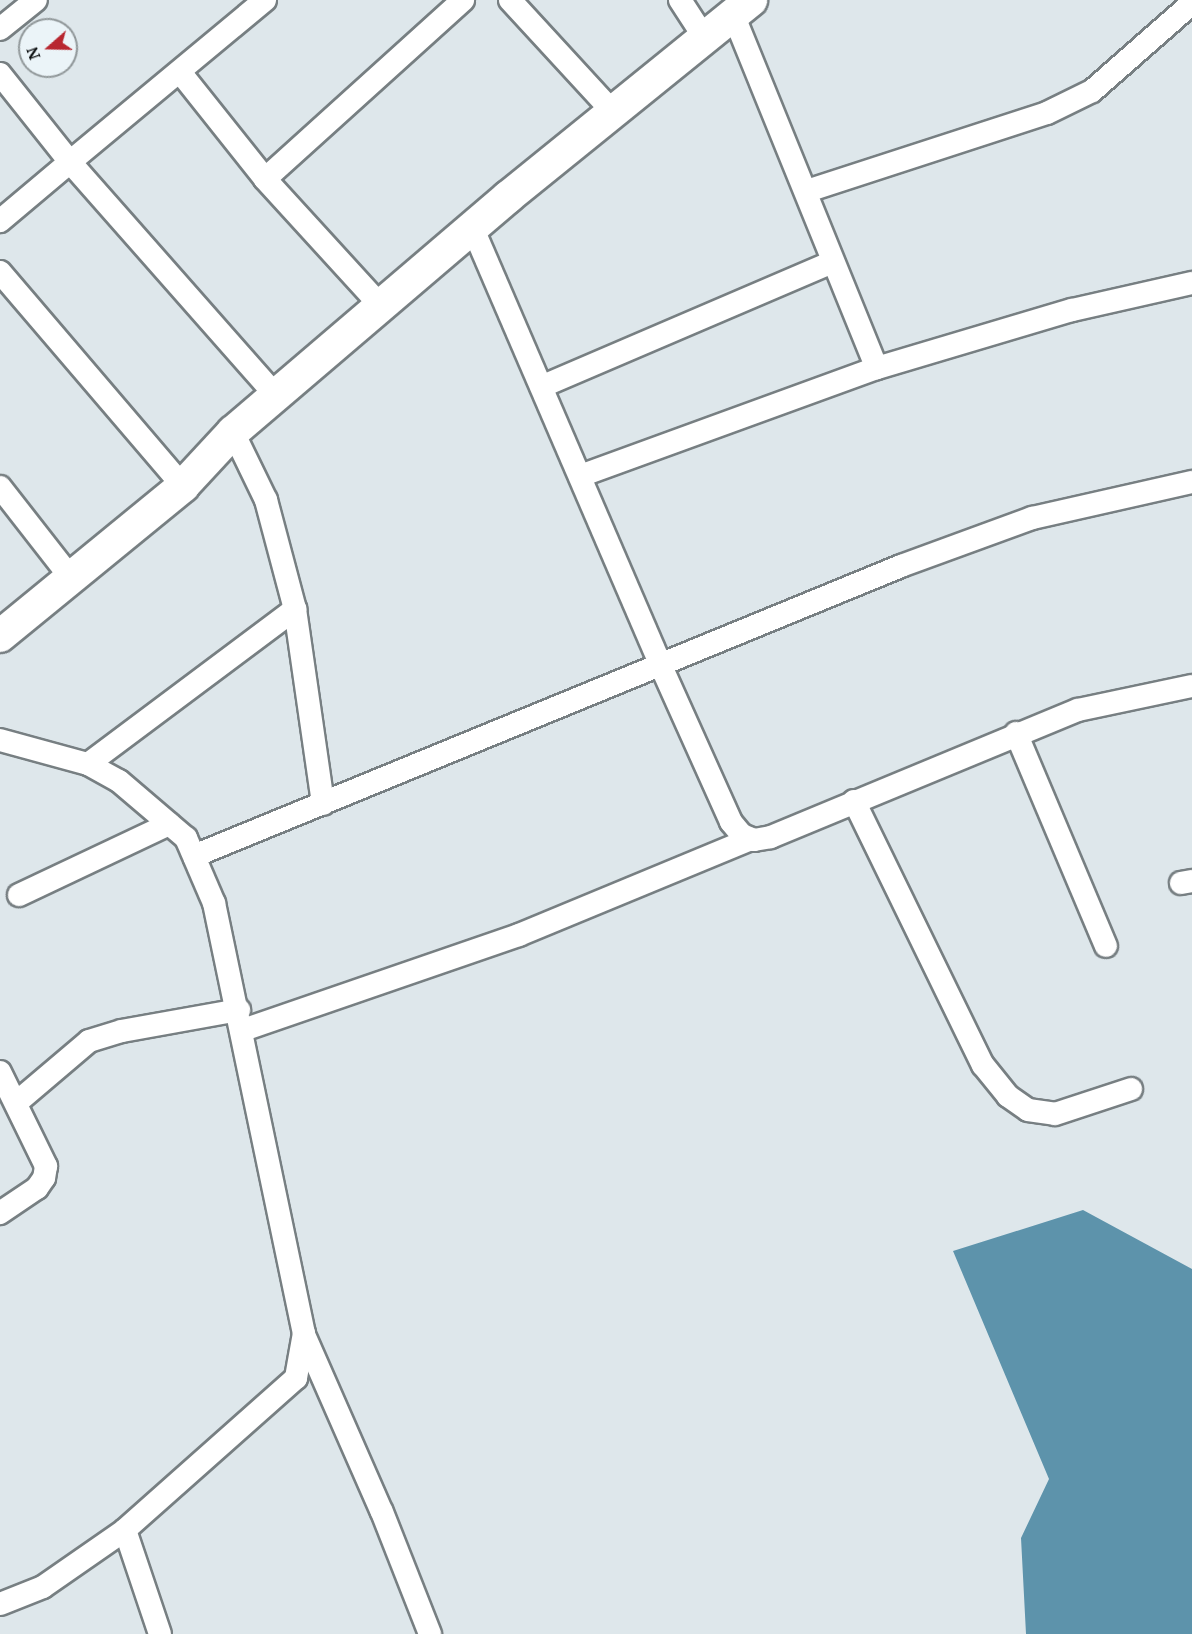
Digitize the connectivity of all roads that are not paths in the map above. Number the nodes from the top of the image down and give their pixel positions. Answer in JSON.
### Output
{"nodes":[{"id":1,"x":36,"y":0,"type":"edge"},
{"id":2,"x":266,"y":0,"type":"edge"},
{"id":3,"x":463,"y":0,"type":"edge"},
{"id":4,"x":510,"y":0,"type":"edge"},
{"id":5,"x":680,"y":0,"type":"edge"},
{"id":6,"x":1192,"y":3,"type":"edge"},
{"id":7,"x":742,"y":7,"type":"edge"},
{"id":8,"x":0,"y":29,"type":"edge"},
{"id":9,"x":706,"y":40,"type":"junction"},
{"id":10,"x":180,"y":72,"type":"junction"},
{"id":11,"x":0,"y":74,"type":"edge"},
{"id":12,"x":613,"y":112,"type":"junction"},
{"id":13,"x":70,"y":162,"type":"junction"},
{"id":14,"x":265,"y":179,"type":"junction"},
{"id":15,"x":807,"y":191,"type":"junction"},
{"id":16,"x":0,"y":221,"type":"edge"},
{"id":17,"x":473,"y":229,"type":"junction"},
{"id":18,"x":832,"y":262,"type":"junction"},
{"id":19,"x":0,"y":272,"type":"edge"},
{"id":20,"x":1192,"y":283,"type":"edge"},
{"id":21,"x":381,"y":306,"type":"junction"},
{"id":22,"x":877,"y":368,"type":"junction"},
{"id":23,"x":543,"y":386,"type":"junction"},
{"id":24,"x":277,"y":397,"type":"junction"},
{"id":25,"x":233,"y":432,"type":"junction"},
{"id":26,"x":580,"y":476,"type":"junction"},
{"id":27,"x":1192,"y":482,"type":"edge"},
{"id":28,"x":183,"y":486,"type":"junction"},
{"id":29,"x":0,"y":487,"type":"edge"},
{"id":30,"x":72,"y":579,"type":"junction"},
{"id":31,"x":296,"y":609,"type":"junction"},
{"id":32,"x":0,"y":636,"type":"edge"},
{"id":33,"x":661,"y":666,"type":"junction"},
{"id":34,"x":1192,"y":686,"type":"edge"},
{"id":35,"x":1016,"y":732,"type":"junction"},
{"id":36,"x":0,"y":740,"type":"edge"},
{"id":37,"x":88,"y":764,"type":"junction"},
{"id":38,"x":855,"y":801,"type":"junction"},
{"id":39,"x":323,"y":804,"type":"junction"},
{"id":40,"x":169,"y":824,"type":"junction"},
{"id":41,"x":751,"y":839,"type":"junction"},
{"id":42,"x":194,"y":856,"type":"junction"},
{"id":43,"x":20,"y":895,"type":"dead end"},
{"id":44,"x":1106,"y":946,"type":"dead end"},
{"id":45,"x":241,"y":1020,"type":"junction"},
{"id":46,"x":0,"y":1072,"type":"edge"},
{"id":47,"x":1131,"y":1089,"type":"dead end"},
{"id":48,"x":16,"y":1103,"type":"junction"},
{"id":49,"x":0,"y":1212,"type":"edge"},
{"id":50,"x":304,"y":1333,"type":"junction"},
{"id":51,"x":125,"y":1530,"type":"junction"},
{"id":52,"x":0,"y":1604,"type":"edge"},
{"id":53,"x":160,"y":1634,"type":"edge"},
{"id":54,"x":430,"y":1634,"type":"edge"}],
"edges":[{"from":1,"to":8,"type":"street"},
{"from":2,"to":10,"type":"street"},
{"from":3,"to":14,"type":"street"},
{"from":4,"to":12,"type":"street"},
{"from":5,"to":9,"type":"street"},
{"from":6,"to":15,"type":"street"},
{"from":7,"to":9,"type":"street"},
{"from":7,"to":15,"type":"street"},
{"from":9,"to":12,"type":"street"},
{"from":10,"to":13,"type":"street"},
{"from":10,"to":14,"type":"street"},
{"from":11,"to":13,"type":"street"},
{"from":12,"to":17,"type":"street"},
{"from":13,"to":16,"type":"street"},
{"from":13,"to":24,"type":"street"},
{"from":14,"to":21,"type":"street"},
{"from":15,"to":18,"type":"street"},
{"from":17,"to":21,"type":"street"},
{"from":17,"to":23,"type":"street"},
{"from":18,"to":22,"type":"street"},
{"from":18,"to":23,"type":"street"},
{"from":19,"to":28,"type":"street"},
{"from":20,"to":22,"type":"street"},
{"from":21,"to":24,"type":"street"},
{"from":22,"to":26,"type":"street"},
{"from":23,"to":26,"type":"street"},
{"from":24,"to":25,"type":"street"},
{"from":25,"to":28,"type":"street"},
{"from":25,"to":31,"type":"street"},
{"from":26,"to":33,"type":"street"},
{"from":27,"to":33,"type":"street"},
{"from":28,"to":30,"type":"street"},
{"from":29,"to":30,"type":"street"},
{"from":30,"to":32,"type":"street"},
{"from":31,"to":37,"type":"street"},
{"from":31,"to":39,"type":"street"},
{"from":33,"to":39,"type":"street"},
{"from":33,"to":41,"type":"street"},
{"from":34,"to":35,"type":"street"},
{"from":35,"to":38,"type":"street"},
{"from":35,"to":44,"type":"street"},
{"from":36,"to":37,"type":"street"},
{"from":37,"to":40,"type":"street"},
{"from":38,"to":41,"type":"street"},
{"from":38,"to":47,"type":"street"},
{"from":39,"to":42,"type":"street"},
{"from":40,"to":42,"type":"street"},
{"from":40,"to":43,"type":"street"},
{"from":41,"to":45,"type":"street"},
{"from":42,"to":45,"type":"street"},
{"from":45,"to":48,"type":"street"},
{"from":45,"to":50,"type":"street"},
{"from":46,"to":48,"type":"street"},
{"from":48,"to":49,"type":"street"},
{"from":50,"to":51,"type":"street"},
{"from":50,"to":54,"type":"street"},
{"from":51,"to":52,"type":"street"},
{"from":51,"to":53,"type":"street"}]}
